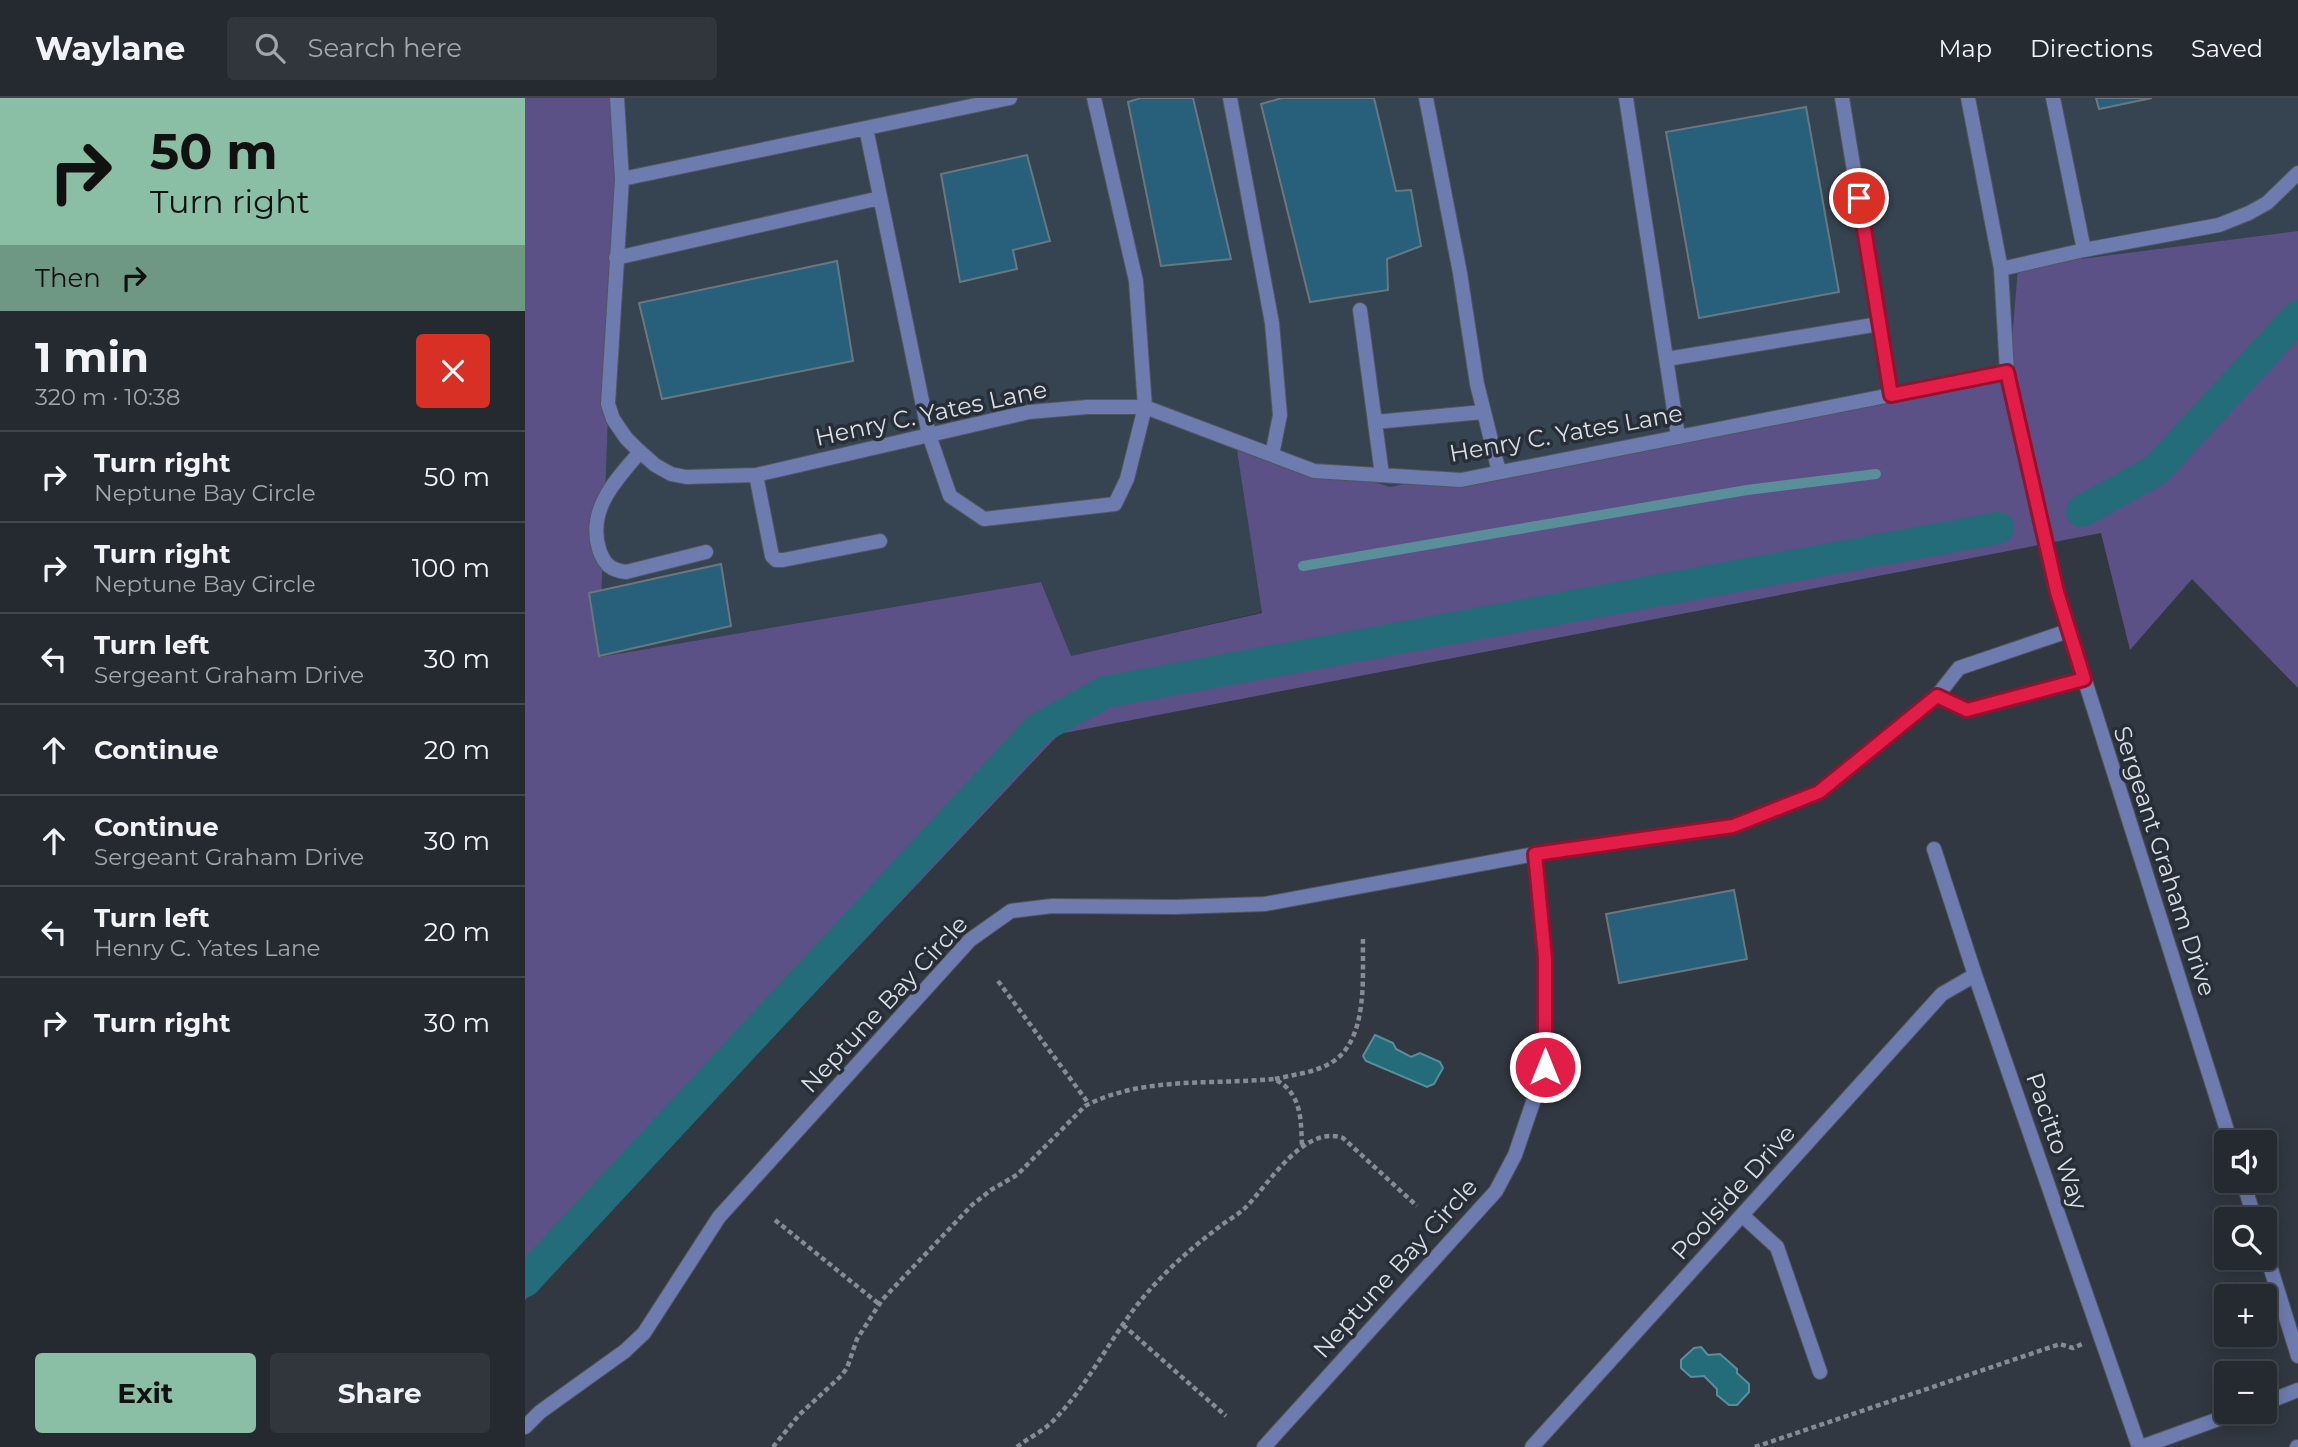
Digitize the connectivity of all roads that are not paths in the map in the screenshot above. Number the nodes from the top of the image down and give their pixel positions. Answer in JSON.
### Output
{"nodes":[{"id":1,"x":617,"y":98,"type":"edge"},
{"id":2,"x":1010,"y":98,"type":"edge"},
{"id":3,"x":1094,"y":98,"type":"edge"},
{"id":4,"x":1230,"y":98,"type":"edge"},
{"id":5,"x":1426,"y":98,"type":"edge"},
{"id":6,"x":1626,"y":98,"type":"edge"},
{"id":7,"x":1842,"y":98,"type":"edge"},
{"id":8,"x":1968,"y":98,"type":"edge"},
{"id":9,"x":2053,"y":98,"type":"edge"},
{"id":10,"x":866,"y":128,"type":"junction"},
{"id":11,"x":2298,"y":173,"type":"edge"},
{"id":12,"x":622,"y":179,"type":"junction"},
{"id":13,"x":880,"y":198,"type":"junction"},
{"id":14,"x":2084,"y":250,"type":"junction"},
{"id":15,"x":617,"y":258,"type":"junction"},
{"id":16,"x":2001,"y":269,"type":"junction"},
{"id":17,"x":1360,"y":310,"type":"dead end"},
{"id":18,"x":1879,"y":324,"type":"junction"},
{"id":19,"x":1667,"y":359,"type":"junction"},
{"id":20,"x":2007,"y":372,"type":"junction"},
{"id":21,"x":1891,"y":395,"type":"junction"},
{"id":22,"x":1145,"y":407,"type":"junction"},
{"id":23,"x":1483,"y":412,"type":"junction"},
{"id":24,"x":1375,"y":422,"type":"junction"},
{"id":25,"x":929,"y":435,"type":"junction"},
{"id":26,"x":1678,"y":436,"type":"junction"},
{"id":27,"x":640,"y":452,"type":"junction"},
{"id":28,"x":1272,"y":455,"type":"junction"},
{"id":29,"x":1499,"y":472,"type":"junction"},
{"id":30,"x":755,"y":475,"type":"junction"},
{"id":31,"x":1382,"y":475,"type":"junction"},
{"id":32,"x":880,"y":541,"type":"dead end"},
{"id":33,"x":706,"y":552,"type":"dead end"},
{"id":34,"x":2068,"y":631,"type":"junction"},
{"id":35,"x":2084,"y":679,"type":"junction"},
{"id":36,"x":1937,"y":696,"type":"junction"},
{"id":37,"x":1934,"y":849,"type":"dead end"},
{"id":38,"x":1535,"y":854,"type":"junction"},
{"id":39,"x":1975,"y":975,"type":"junction"},
{"id":40,"x":2227,"y":1130,"type":"edge"},
{"id":41,"x":1743,"y":1216,"type":"junction"},
{"id":42,"x":2271,"y":1270,"type":"edge"},
{"id":43,"x":2298,"y":1356,"type":"edge"},
{"id":44,"x":1820,"y":1372,"type":"dead end"},
{"id":45,"x":2298,"y":1390,"type":"edge"},
{"id":46,"x":2277,"y":1398,"type":"edge"},
{"id":47,"x":2214,"y":1421,"type":"edge"},
{"id":48,"x":525,"y":1427,"type":"edge"},
{"id":49,"x":1263,"y":1447,"type":"edge"},
{"id":50,"x":1532,"y":1447,"type":"edge"},
{"id":51,"x":2140,"y":1447,"type":"edge"}],
"edges":[{"from":1,"to":12,"type":"street","name":"Henry C. Yates Lane"},
{"from":2,"to":10,"type":"street"},
{"from":3,"to":22,"type":"street"},
{"from":4,"to":28,"type":"street"},
{"from":5,"to":23,"type":"street"},
{"from":6,"to":19,"type":"street"},
{"from":7,"to":18,"type":"street"},
{"from":8,"to":16,"type":"street"},
{"from":9,"to":14,"type":"street"},
{"from":10,"to":12,"type":"street"},
{"from":10,"to":13,"type":"street"},
{"from":11,"to":14,"type":"street"},
{"from":12,"to":15,"type":"street","name":"Henry C. Yates Lane"},
{"from":13,"to":15,"type":"street"},
{"from":13,"to":25,"type":"street"},
{"from":14,"to":16,"type":"street"},
{"from":15,"to":27,"type":"street","name":"Henry C. Yates Lane"},
{"from":16,"to":20,"type":"street"},
{"from":17,"to":24,"type":"street"},
{"from":18,"to":19,"type":"street"},
{"from":18,"to":21,"type":"street"},
{"from":19,"to":26,"type":"street"},
{"from":20,"to":21,"type":"street","name":"Henry C. Yates Lane"},
{"from":20,"to":34,"type":"street","name":"Sergeant Graham Drive"},
{"from":21,"to":26,"type":"street","name":"Henry C. Yates Lane"},
{"from":22,"to":25,"type":"street","name":"Henry C. Yates Lane"},
{"from":22,"to":25,"type":"street"},
{"from":22,"to":28,"type":"street","name":"Henry C. Yates Lane"},
{"from":23,"to":24,"type":"street"},
{"from":23,"to":29,"type":"street"},
{"from":24,"to":31,"type":"street"},
{"from":25,"to":30,"type":"street","name":"Henry C. Yates Lane"},
{"from":26,"to":29,"type":"street","name":"Henry C. Yates Lane"},
{"from":27,"to":30,"type":"street","name":"Henry C. Yates Lane"},
{"from":27,"to":33,"type":"street"},
{"from":28,"to":31,"type":"street","name":"Henry C. Yates Lane"},
{"from":29,"to":31,"type":"street","name":"Henry C. Yates Lane"},
{"from":30,"to":32,"type":"street"},
{"from":34,"to":35,"type":"street","name":"Sergeant Graham Drive"},
{"from":34,"to":36,"type":"street","name":"Neptune Bay Circle"},
{"from":35,"to":36,"type":"street"},
{"from":35,"to":40,"type":"street","name":"Sergeant Graham Drive"},
{"from":36,"to":38,"type":"street","name":"Neptune Bay Circle"},
{"from":37,"to":39,"type":"street","name":"Pacitto Way"},
{"from":38,"to":48,"type":"street","name":"Neptune Bay Circle"},
{"from":38,"to":49,"type":"street","name":"Neptune Bay Circle"},
{"from":39,"to":41,"type":"street","name":"Poolside Drive"},
{"from":39,"to":51,"type":"street","name":"Pacitto Way"},
{"from":41,"to":44,"type":"street"},
{"from":41,"to":50,"type":"street","name":"Poolside Drive"},
{"from":42,"to":43,"type":"street"},
{"from":45,"to":46,"type":"street"},
{"from":47,"to":51,"type":"street"}]}
